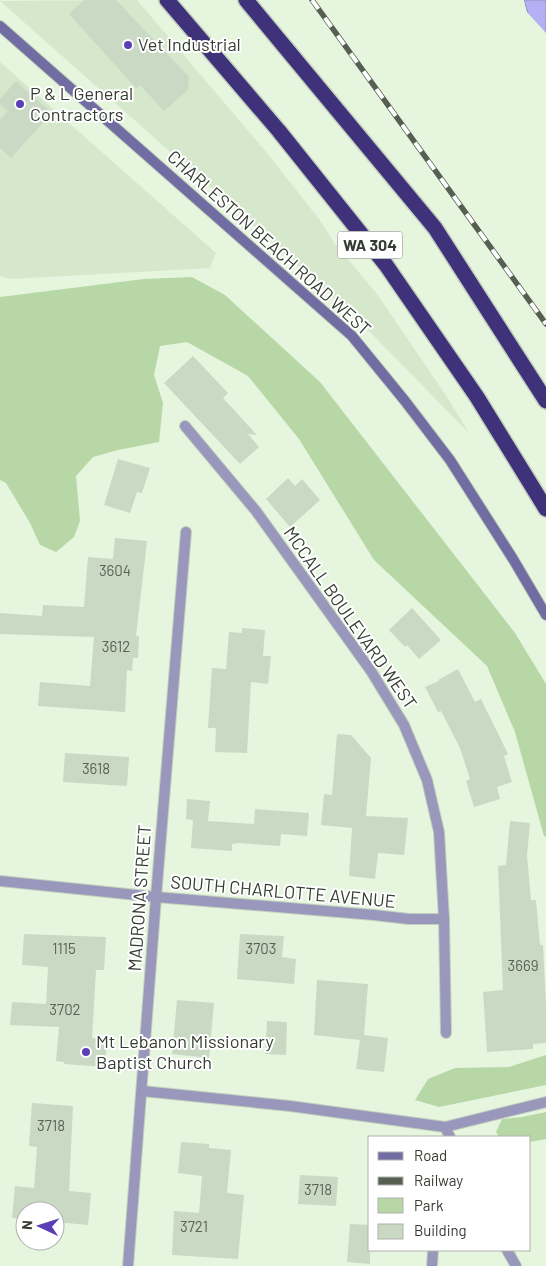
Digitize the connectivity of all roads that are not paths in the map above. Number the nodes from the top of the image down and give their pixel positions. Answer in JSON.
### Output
{"nodes":[{"id":1,"x":167,"y":0,"type":"edge"},
{"id":2,"x":246,"y":0,"type":"edge"},
{"id":3,"x":0,"y":26,"type":"edge"},
{"id":4,"x":546,"y":401,"type":"edge"},
{"id":5,"x":185,"y":426,"type":"dead end"},
{"id":6,"x":546,"y":509,"type":"edge"},
{"id":7,"x":186,"y":532,"type":"dead end"},
{"id":8,"x":546,"y":615,"type":"edge"},
{"id":9,"x":0,"y":881,"type":"edge"},
{"id":10,"x":156,"y":897,"type":"junction"},
{"id":11,"x":444,"y":919,"type":"junction"},
{"id":12,"x":446,"y":1033,"type":"dead end"},
{"id":13,"x":142,"y":1091,"type":"junction"},
{"id":14,"x":546,"y":1102,"type":"edge"},
{"id":15,"x":444,"y":1132,"type":"edge"},
{"id":16,"x":433,"y":1251,"type":"edge"},
{"id":17,"x":508,"y":1251,"type":"edge"},
{"id":18,"x":128,"y":1266,"type":"edge"},
{"id":19,"x":432,"y":1266,"type":"edge"},
{"id":20,"x":516,"y":1266,"type":"edge"}],
"edges":[{"from":1,"to":6,"type":"highway","number":"WA 304"},
{"from":2,"to":4,"type":"highway"},
{"from":3,"to":8,"type":"main road","name":"CHARLESTON BEACH ROAD WEST"},
{"from":5,"to":11,"type":"street","name":"MCCALL BOULEVARD WEST"},
{"from":7,"to":10,"type":"street","name":"MADRONA STREET"},
{"from":9,"to":10,"type":"street","name":"SOUTH CHARLOTTE AVENUE"},
{"from":10,"to":11,"type":"street","name":"SOUTH CHARLOTTE AVENUE"},
{"from":10,"to":13,"type":"street","name":"MADRONA STREET"},
{"from":11,"to":12,"type":"street","name":"MCCALL BOULEVARD WEST"},
{"from":13,"to":15,"type":"street"},
{"from":13,"to":18,"type":"street","name":"MADRONA STREET"},
{"from":14,"to":15,"type":"street"},
{"from":16,"to":19,"type":"street"},
{"from":17,"to":20,"type":"street"}]}
